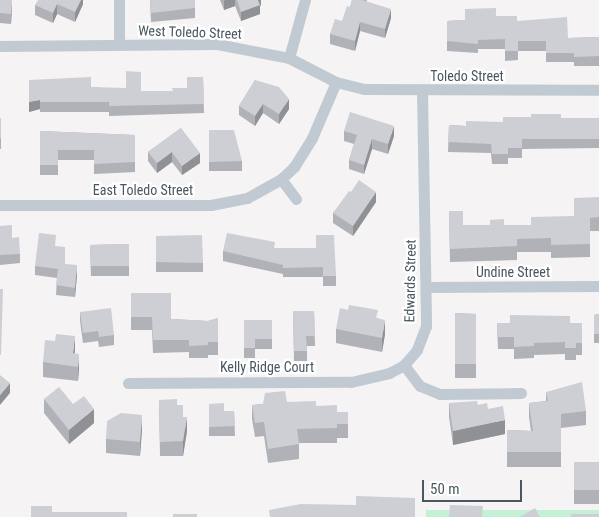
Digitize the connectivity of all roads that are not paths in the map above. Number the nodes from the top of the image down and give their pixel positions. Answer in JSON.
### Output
{"nodes":[{"id":1,"x":119,"y":0,"type":"edge"},
{"id":2,"x":305,"y":0,"type":"edge"},
{"id":3,"x":119,"y":45,"type":"junction"},
{"id":4,"x":0,"y":46,"type":"edge"},
{"id":5,"x":289,"y":58,"type":"junction"},
{"id":6,"x":336,"y":82,"type":"junction"},
{"id":7,"x":599,"y":90,"type":"edge"},
{"id":8,"x":422,"y":91,"type":"junction"},
{"id":9,"x":281,"y":179,"type":"junction"},
{"id":10,"x":296,"y":199,"type":"dead end"},
{"id":11,"x":0,"y":205,"type":"edge"},
{"id":12,"x":599,"y":286,"type":"edge"},
{"id":13,"x":427,"y":287,"type":"junction"},
{"id":14,"x":404,"y":365,"type":"junction"},
{"id":15,"x":128,"y":383,"type":"dead end"},
{"id":16,"x":521,"y":393,"type":"dead end"}],
"edges":[{"from":1,"to":3,"type":"street","name":"West Toledo Street"},
{"from":2,"to":5,"type":"street"},
{"from":3,"to":4,"type":"street","name":"West Toledo Street"},
{"from":3,"to":5,"type":"street","name":"West Toledo Street"},
{"from":5,"to":6,"type":"street","name":"West Toledo Street"},
{"from":6,"to":8,"type":"street","name":"Toledo Street"},
{"from":6,"to":9,"type":"street","name":"East Toledo Street"},
{"from":7,"to":8,"type":"street","name":"Toledo Street"},
{"from":8,"to":13,"type":"street","name":"Edwards Street"},
{"from":9,"to":10,"type":"street"},
{"from":9,"to":11,"type":"street","name":"East Toledo Street"},
{"from":12,"to":13,"type":"street","name":"Undine Street"},
{"from":13,"to":14,"type":"street","name":"Edwards Street"},
{"from":14,"to":15,"type":"street","name":"Kelly Ridge Court"},
{"from":14,"to":16,"type":"street"}]}
